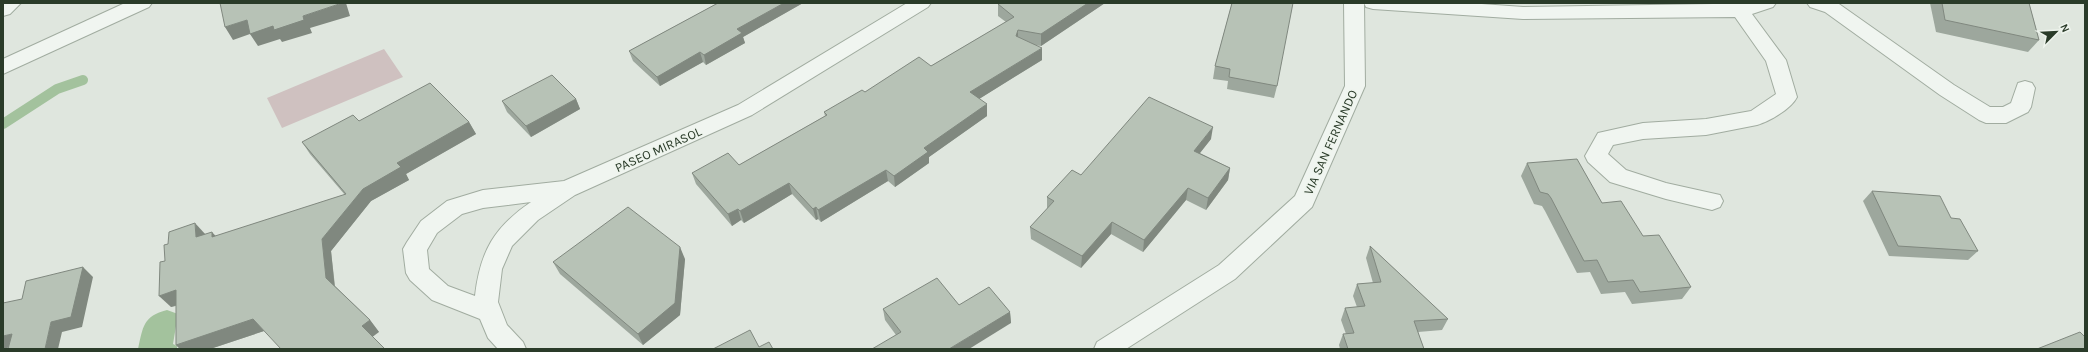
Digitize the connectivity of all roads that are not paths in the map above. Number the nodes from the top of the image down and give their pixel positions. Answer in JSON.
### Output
{"nodes":[{"id":1,"x":11,"y":3,"type":"edge"},
{"id":2,"x":142,"y":3,"type":"edge"},
{"id":3,"x":921,"y":3,"type":"edge"},
{"id":4,"x":1354,"y":3,"type":"edge"},
{"id":5,"x":1373,"y":3,"type":"edge"},
{"id":6,"x":1766,"y":3,"type":"edge"},
{"id":7,"x":1817,"y":3,"type":"edge"},
{"id":8,"x":3,"y":10,"type":"edge"},
{"id":9,"x":1740,"y":11,"type":"junction"},
{"id":10,"x":3,"y":67,"type":"edge"},
{"id":11,"x":2026,"y":88,"type":"dead end"},
{"id":12,"x":567,"y":189,"type":"junction"},
{"id":13,"x":1712,"y":200,"type":"dead end"},
{"id":14,"x":490,"y":312,"type":"junction"},
{"id":15,"x":514,"y":349,"type":"edge"},
{"id":16,"x":1106,"y":349,"type":"edge"}],
"edges":[{"from":1,"to":8,"type":"street"},
{"from":2,"to":10,"type":"street"},
{"from":3,"to":12,"type":"street","name":"PASEO MIRASOL"},
{"from":4,"to":16,"type":"street","name":"VIA SAN FERNANDO"},
{"from":5,"to":9,"type":"street"},
{"from":6,"to":9,"type":"street"},
{"from":7,"to":11,"type":"street"},
{"from":9,"to":13,"type":"street"},
{"from":12,"to":14,"type":"street","name":"PASEO MIRASOL"},
{"from":12,"to":14,"type":"street"},
{"from":14,"to":15,"type":"street","name":"PASEO MIRASOL"}]}
